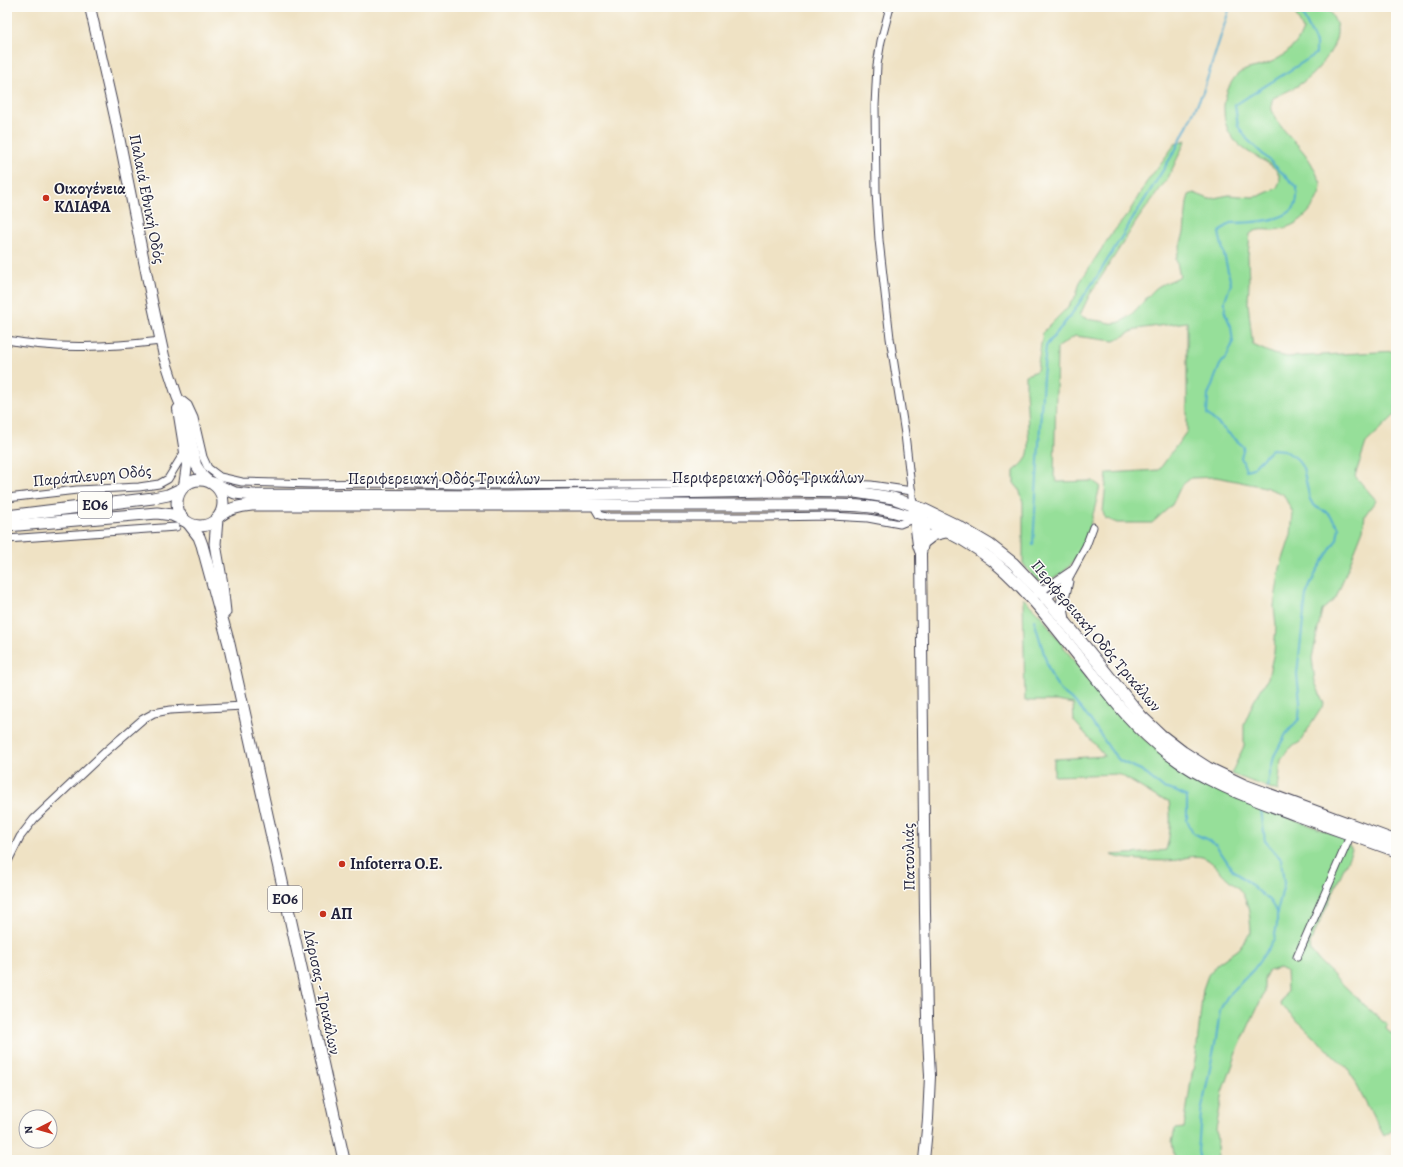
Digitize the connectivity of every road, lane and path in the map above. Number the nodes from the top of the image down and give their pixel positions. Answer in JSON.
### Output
{"nodes":[{"id":1,"x":90,"y":7,"type":"edge"},
{"id":2,"x":890,"y":7,"type":"edge"},
{"id":3,"x":7,"y":340,"type":"edge"},
{"id":4,"x":161,"y":342,"type":"junction"},
{"id":5,"x":177,"y":396,"type":"junction"},
{"id":6,"x":185,"y":451,"type":"junction"},
{"id":7,"x":210,"y":482,"type":"junction"},
{"id":8,"x":377,"y":483,"type":"junction"},
{"id":9,"x":183,"y":487,"type":"junction"},
{"id":10,"x":457,"y":490,"type":"junction"},
{"id":11,"x":572,"y":490,"type":"junction"},
{"id":12,"x":912,"y":491,"type":"junction"},
{"id":13,"x":377,"y":495,"type":"junction"},
{"id":14,"x":7,"y":498,"type":"edge"},
{"id":15,"x":918,"y":507,"type":"junction"},
{"id":16,"x":7,"y":516,"type":"edge"},
{"id":17,"x":218,"y":517,"type":"junction"},
{"id":18,"x":920,"y":520,"type":"junction"},
{"id":19,"x":183,"y":524,"type":"junction"},
{"id":20,"x":7,"y":526,"type":"edge"},
{"id":21,"x":1093,"y":527,"type":"dead end"},
{"id":22,"x":946,"y":532,"type":"junction"},
{"id":23,"x":7,"y":539,"type":"edge"},
{"id":24,"x":924,"y":542,"type":"junction"},
{"id":25,"x":921,"y":553,"type":"junction"},
{"id":26,"x":1069,"y":576,"type":"junction"},
{"id":27,"x":1043,"y":595,"type":"junction"},
{"id":28,"x":1034,"y":602,"type":"junction"},
{"id":29,"x":1064,"y":620,"type":"junction"},
{"id":30,"x":229,"y":644,"type":"junction"},
{"id":31,"x":243,"y":706,"type":"junction"},
{"id":32,"x":1351,"y":834,"type":"junction"},
{"id":33,"x":1396,"y":841,"type":"edge"},
{"id":34,"x":1396,"y":851,"type":"edge"},
{"id":35,"x":7,"y":863,"type":"edge"},
{"id":36,"x":1297,"y":957,"type":"dead end"},
{"id":37,"x":344,"y":1160,"type":"edge"},
{"id":38,"x":924,"y":1160,"type":"edge"}],
"edges":[{"from":1,"to":4,"type":"street","name":"Παλαιά Εθνική Οδός"},
{"from":2,"to":12,"type":"street"},
{"from":3,"to":4,"type":"street"},
{"from":4,"to":5,"type":"street","name":"Παλαιά Εθνική Οδός"},
{"from":5,"to":6,"type":"street","name":"Παλαιά Εθνική Οδός"},
{"from":5,"to":7,"type":"street","name":"Παλαιά Εθνική Οδός"},
{"from":5,"to":8,"type":"street"},
{"from":6,"to":9,"type":"street","name":"Παλαιά Εθνική Οδός"},
{"from":6,"to":14,"type":"street","name":"Παράπλευρη Οδός"},
{"from":7,"to":9,"type":"main road","number":"ΕΟ6"},
{"from":7,"to":13,"type":"main road","name":"Περιφερειακή Οδός Τρικάλων"},
{"from":7,"to":17,"type":"main road","number":"ΕΟ6"},
{"from":8,"to":10,"type":"street"},
{"from":8,"to":13,"type":"street"},
{"from":9,"to":16,"type":"main road","number":"ΕΟ6"},
{"from":9,"to":19,"type":"main road","number":"ΕΟ6"},
{"from":10,"to":11,"type":"main road","name":"Περιφερειακή Οδός Τρικάλων"},
{"from":10,"to":13,"type":"main road","name":"Περιφερειακή Οδός Τρικάλων"},
{"from":11,"to":12,"type":"street"},
{"from":11,"to":15,"type":"main road","name":"Περιφερειακή Οδός Τρικάλων"},
{"from":12,"to":15,"type":"street"},
{"from":15,"to":18,"type":"street"},
{"from":15,"to":27,"type":"main road","name":"Περιφερειακή Οδός Τρικάλων"},
{"from":17,"to":18,"type":"main road","name":"Περιφερειακή Οδός Τρικάλων"},
{"from":17,"to":19,"type":"main road","number":"ΕΟ6"},
{"from":17,"to":30,"type":"main road","name":"Λάρισας - Τρικάλων","number":"ΕΟ6"},
{"from":18,"to":22,"type":"main road","name":"Περιφερειακή Οδός Τρικάλων"},
{"from":18,"to":24,"type":"street","name":"Πατουλιάς"},
{"from":18,"to":25,"type":"street","name":"Πατουλιάς"},
{"from":19,"to":20,"type":"main road","number":"ΕΟ6"},
{"from":19,"to":23,"type":"street"},
{"from":19,"to":30,"type":"main road","name":"Λάρισας - Τρικάλων","number":"ΕΟ6"},
{"from":21,"to":26,"type":"street"},
{"from":22,"to":24,"type":"main road"},
{"from":22,"to":28,"type":"main road","name":"Περιφερειακή Οδός Τρικάλων"},
{"from":24,"to":25,"type":"street","name":"Πατουλιάς"},
{"from":25,"to":38,"type":"street","name":"Πατουλιάς"},
{"from":26,"to":27,"type":"street"},
{"from":26,"to":27,"type":"street"},
{"from":26,"to":29,"type":"main road"},
{"from":27,"to":28,"type":"street"},
{"from":27,"to":29,"type":"main road","name":"Περιφερειακή Οδός Τρικάλων"},
{"from":28,"to":32,"type":"main road","name":"Περιφερειακή Οδός Τρικάλων"},
{"from":29,"to":33,"type":"main road","name":"Περιφερειακή Οδός Τρικάλων"},
{"from":30,"to":31,"type":"main road","name":"Λάρισας - Τρικάλων","number":"ΕΟ6"},
{"from":31,"to":35,"type":"street"},
{"from":31,"to":37,"type":"main road","name":"Λάρισας - Τρικάλων","number":"ΕΟ6"},
{"from":32,"to":34,"type":"main road","name":"Περιφερειακή Οδός Τρικάλων"},
{"from":32,"to":36,"type":"street"}]}
